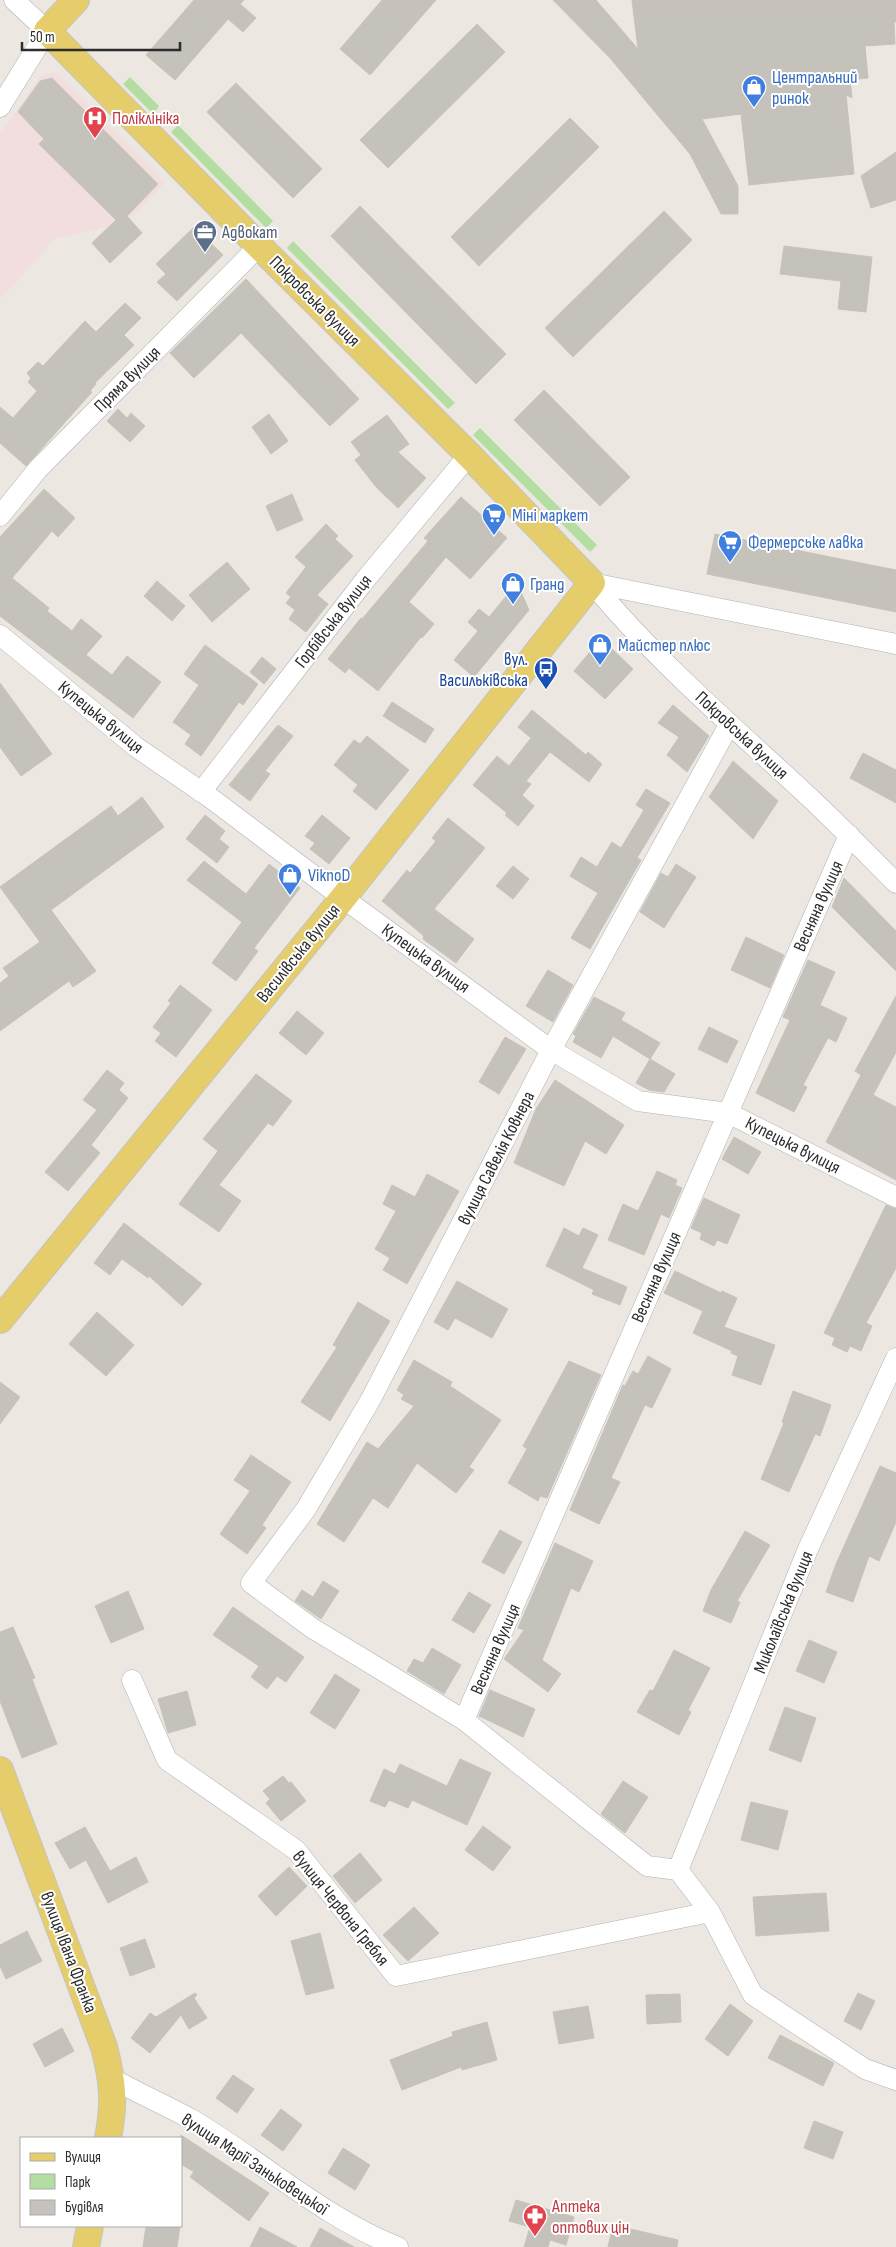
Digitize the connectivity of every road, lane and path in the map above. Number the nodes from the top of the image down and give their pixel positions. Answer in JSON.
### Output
{"nodes":[{"id":1,"x":14,"y":0,"type":"edge"},
{"id":2,"x":76,"y":0,"type":"edge"},
{"id":3,"x":47,"y":31,"type":"junction"},
{"id":4,"x":0,"y":108,"type":"edge"},
{"id":5,"x":259,"y":246,"type":"junction"},
{"id":6,"x":470,"y":455,"type":"junction"},
{"id":7,"x":0,"y":516,"type":"edge"},
{"id":8,"x":592,"y":583,"type":"junction"},
{"id":9,"x":0,"y":635,"type":"edge"},
{"id":10,"x":896,"y":644,"type":"edge"},
{"id":11,"x":729,"y":725,"type":"junction"},
{"id":12,"x":201,"y":792,"type":"junction"},
{"id":13,"x":849,"y":835,"type":"junction"},
{"id":14,"x":896,"y":883,"type":"edge"},
{"id":15,"x":343,"y":898,"type":"junction"},
{"id":16,"x":551,"y":1050,"type":"junction"},
{"id":17,"x":728,"y":1113,"type":"junction"},
{"id":18,"x":896,"y":1197,"type":"edge"},
{"id":19,"x":0,"y":1320,"type":"edge"},
{"id":20,"x":896,"y":1358,"type":"edge"},
{"id":21,"x":132,"y":1680,"type":"dead end"},
{"id":22,"x":464,"y":1720,"type":"junction"},
{"id":23,"x":0,"y":1770,"type":"edge"},
{"id":24,"x":678,"y":1870,"type":"junction"},
{"id":25,"x":710,"y":1912,"type":"junction"},
{"id":26,"x":112,"y":2080,"type":"junction"},
{"id":27,"x":896,"y":2080,"type":"edge"},
{"id":28,"x":108,"y":2137,"type":"edge"},
{"id":29,"x":90,"y":2227,"type":"edge"},
{"id":30,"x":86,"y":2247,"type":"edge"},
{"id":31,"x":398,"y":2247,"type":"edge"}],
"edges":[{"from":1,"to":3,"type":"street","name":"Покровська вулиця"},
{"from":2,"to":3,"type":"main road"},
{"from":3,"to":4,"type":"street"},
{"from":3,"to":5,"type":"main road","name":"Покровська вулиця"},
{"from":5,"to":6,"type":"main road","name":"Покровська вулиця"},
{"from":5,"to":7,"type":"street","name":"Пряма вулиця"},
{"from":6,"to":8,"type":"main road","name":"Покровська вулиця"},
{"from":6,"to":12,"type":"street","name":"Горбівська вулиця"},
{"from":8,"to":10,"type":"street"},
{"from":8,"to":11,"type":"street","name":"Покровська вулиця"},
{"from":8,"to":15,"type":"main road","name":"Василівська вулиця"},
{"from":9,"to":12,"type":"street","name":"Купецька вулиця"},
{"from":11,"to":13,"type":"street","name":"Покровська вулиця"},
{"from":11,"to":16,"type":"street","name":"вулиця Савелія Ковнера"},
{"from":12,"to":15,"type":"street","name":"Купецька вулиця"},
{"from":13,"to":14,"type":"street","name":"Покровська вулиця"},
{"from":13,"to":17,"type":"street","name":"Весняна вулиця"},
{"from":15,"to":16,"type":"street","name":"Купецька вулиця"},
{"from":15,"to":19,"type":"main road","name":"Василівська вулиця"},
{"from":16,"to":17,"type":"street","name":"Купецька вулиця"},
{"from":16,"to":22,"type":"street","name":"вулиця Савелія Ковнера"},
{"from":17,"to":18,"type":"street","name":"Купецька вулиця"},
{"from":17,"to":22,"type":"street","name":"Весняна вулиця"},
{"from":20,"to":24,"type":"street","name":"Миколаївська вулиця"},
{"from":21,"to":25,"type":"street","name":"вулиця Червона Гребля"},
{"from":22,"to":24,"type":"street"},
{"from":23,"to":26,"type":"main road","name":"вулиця Івана Франка"},
{"from":24,"to":25,"type":"street"},
{"from":25,"to":27,"type":"street"},
{"from":26,"to":28,"type":"main road","name":"вулиця Івана Франка"},
{"from":26,"to":31,"type":"street","name":"вулиця Марії Заньковецької"},
{"from":29,"to":30,"type":"main road"}]}
